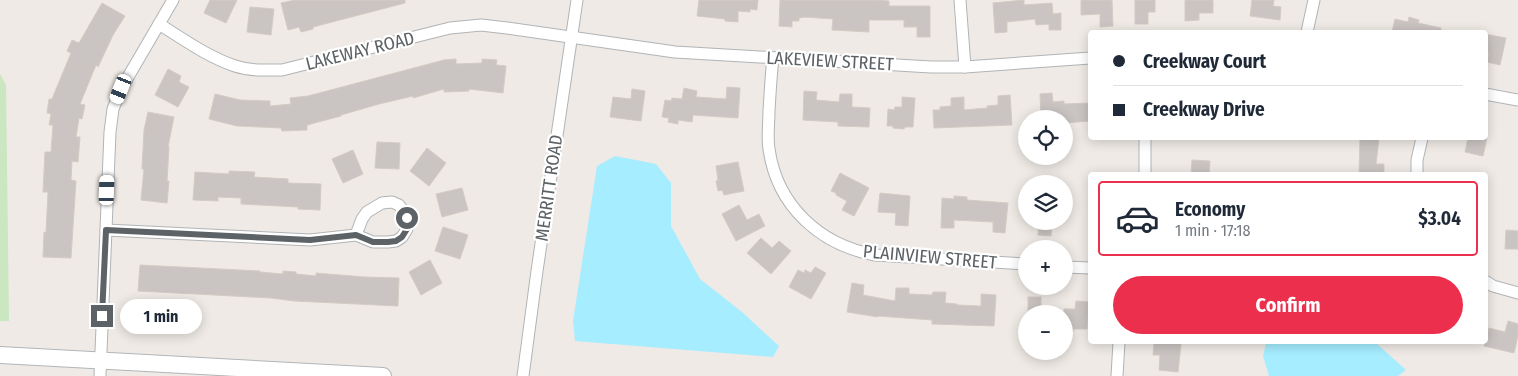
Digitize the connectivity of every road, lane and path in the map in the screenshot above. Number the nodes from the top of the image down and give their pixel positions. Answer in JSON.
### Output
{"nodes":[{"id":1,"x":173,"y":0,"type":"edge"},
{"id":2,"x":577,"y":0,"type":"edge"},
{"id":3,"x":960,"y":0,"type":"edge"},
{"id":4,"x":1314,"y":0,"type":"edge"},
{"id":5,"x":159,"y":24,"type":"junction"},
{"id":6,"x":1307,"y":30,"type":"edge"},
{"id":7,"x":571,"y":38,"type":"junction"},
{"id":8,"x":773,"y":58,"type":"junction"},
{"id":9,"x":1088,"y":58,"type":"edge"},
{"id":10,"x":965,"y":67,"type":"junction"},
{"id":11,"x":1488,"y":95,"type":"edge"},
{"id":12,"x":1518,"y":100,"type":"edge"},
{"id":13,"x":1145,"y":140,"type":"edge"},
{"id":14,"x":1422,"y":140,"type":"edge"},
{"id":15,"x":1145,"y":172,"type":"edge"},
{"id":16,"x":1417,"y":172,"type":"edge"},
{"id":17,"x":106,"y":230,"type":"junction"},
{"id":18,"x":356,"y":235,"type":"junction"},
{"id":19,"x":1018,"y":264,"type":"edge"},
{"id":20,"x":1073,"y":267,"type":"edge"},
{"id":21,"x":1088,"y":268,"type":"edge"},
{"id":22,"x":1488,"y":283,"type":"edge"},
{"id":23,"x":1518,"y":293,"type":"edge"},
{"id":24,"x":1120,"y":344,"type":"edge"},
{"id":25,"x":0,"y":355,"type":"edge"},
{"id":26,"x":100,"y":368,"type":"edge"},
{"id":27,"x":383,"y":376,"type":"edge"},
{"id":28,"x":523,"y":376,"type":"edge"},
{"id":29,"x":1117,"y":376,"type":"edge"}],
"edges":[{"from":1,"to":5,"type":"street"},
{"from":2,"to":7,"type":"street","name":"MERRITT ROAD"},
{"from":3,"to":10,"type":"street"},
{"from":4,"to":6,"type":"street"},
{"from":5,"to":7,"type":"street","name":"LAKEWAY ROAD"},
{"from":5,"to":17,"type":"street"},
{"from":7,"to":8,"type":"street","name":"LAKEVIEW STREET"},
{"from":7,"to":28,"type":"street","name":"MERRITT ROAD"},
{"from":8,"to":10,"type":"street","name":"LAKEVIEW STREET"},
{"from":8,"to":19,"type":"street","name":"PLAINVIEW STREET"},
{"from":9,"to":10,"type":"street","name":"LAKEVIEW STREET"},
{"from":11,"to":12,"type":"street"},
{"from":13,"to":15,"type":"street"},
{"from":14,"to":16,"type":"street"},
{"from":17,"to":18,"type":"street"},
{"from":17,"to":26,"type":"street"},
{"from":18,"to":18,"type":"street"},
{"from":20,"to":21,"type":"street"},
{"from":22,"to":23,"type":"street"},
{"from":24,"to":29,"type":"street"},
{"from":25,"to":26,"type":"main road"},
{"from":26,"to":27,"type":"main road"}]}
